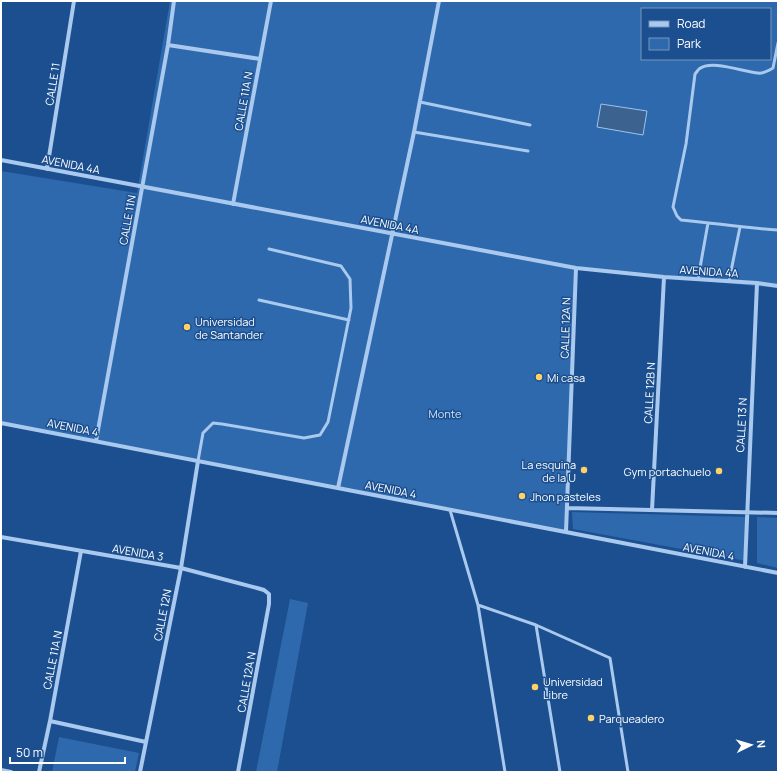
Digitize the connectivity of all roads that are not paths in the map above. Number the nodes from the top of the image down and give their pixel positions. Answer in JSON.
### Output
{"nodes":[{"id":1,"x":74,"y":1,"type":"edge"},
{"id":2,"x":174,"y":1,"type":"edge"},
{"id":3,"x":271,"y":1,"type":"edge"},
{"id":4,"x":439,"y":1,"type":"edge"},
{"id":5,"x":778,"y":43,"type":"edge"},
{"id":6,"x":168,"y":45,"type":"junction"},
{"id":7,"x":260,"y":59,"type":"junction"},
{"id":8,"x":420,"y":102,"type":"junction"},
{"id":9,"x":530,"y":125,"type":"dead end"},
{"id":10,"x":414,"y":132,"type":"junction"},
{"id":11,"x":528,"y":151,"type":"dead end"},
{"id":12,"x":1,"y":160,"type":"edge"},
{"id":13,"x":47,"y":169,"type":"junction"},
{"id":14,"x":142,"y":187,"type":"junction"},
{"id":15,"x":233,"y":204,"type":"junction"},
{"id":16,"x":708,"y":222,"type":"junction"},
{"id":17,"x":740,"y":227,"type":"junction"},
{"id":18,"x":778,"y":230,"type":"edge"},
{"id":19,"x":392,"y":234,"type":"junction"},
{"id":20,"x":269,"y":249,"type":"dead end"},
{"id":21,"x":576,"y":268,"type":"junction"},
{"id":22,"x":664,"y":277,"type":"junction"},
{"id":23,"x":698,"y":279,"type":"junction"},
{"id":24,"x":729,"y":281,"type":"junction"},
{"id":25,"x":757,"y":283,"type":"junction"},
{"id":26,"x":778,"y":286,"type":"edge"},
{"id":27,"x":259,"y":300,"type":"dead end"},
{"id":28,"x":349,"y":320,"type":"junction"},
{"id":29,"x":1,"y":422,"type":"edge"},
{"id":30,"x":96,"y":441,"type":"junction"},
{"id":31,"x":198,"y":461,"type":"junction"},
{"id":32,"x":338,"y":488,"type":"junction"},
{"id":33,"x":567,"y":508,"type":"junction"},
{"id":34,"x":450,"y":510,"type":"junction"},
{"id":35,"x":652,"y":510,"type":"junction"},
{"id":36,"x":746,"y":512,"type":"junction"},
{"id":37,"x":778,"y":513,"type":"edge"},
{"id":38,"x":566,"y":532,"type":"junction"},
{"id":39,"x":1,"y":537,"type":"edge"},
{"id":40,"x":81,"y":551,"type":"junction"},
{"id":41,"x":744,"y":567,"type":"junction"},
{"id":42,"x":181,"y":568,"type":"junction"},
{"id":43,"x":778,"y":573,"type":"edge"},
{"id":44,"x":269,"y":594,"type":"joint"},
{"id":45,"x":478,"y":605,"type":"junction"},
{"id":46,"x":536,"y":625,"type":"junction"},
{"id":47,"x":50,"y":721,"type":"junction"},
{"id":48,"x":146,"y":742,"type":"junction"},
{"id":49,"x":1,"y":770,"type":"edge"},
{"id":50,"x":11,"y":772,"type":"edge"},
{"id":51,"x":39,"y":772,"type":"edge"},
{"id":52,"x":140,"y":772,"type":"edge"},
{"id":53,"x":238,"y":772,"type":"edge"},
{"id":54,"x":505,"y":772,"type":"edge"},
{"id":55,"x":560,"y":772,"type":"edge"},
{"id":56,"x":628,"y":772,"type":"edge"}],
"edges":[{"from":1,"to":13,"type":"street","name":"CALLE 11"},
{"from":2,"to":6,"type":"street","name":"CALLE 11N"},
{"from":3,"to":7,"type":"street","name":"CALLE 11A N"},
{"from":4,"to":8,"type":"street"},
{"from":5,"to":16,"type":"lane"},
{"from":6,"to":7,"type":"street"},
{"from":6,"to":14,"type":"street","name":"CALLE 11N"},
{"from":7,"to":15,"type":"street","name":"CALLE 11A N"},
{"from":8,"to":9,"type":"lane"},
{"from":8,"to":10,"type":"street"},
{"from":10,"to":11,"type":"lane"},
{"from":10,"to":19,"type":"street"},
{"from":12,"to":13,"type":"street","name":"AVENIDA 4A"},
{"from":13,"to":14,"type":"street","name":"AVENIDA 4A"},
{"from":14,"to":15,"type":"street","name":"AVENIDA 4A"},
{"from":14,"to":30,"type":"street","name":"CALLE 11N"},
{"from":15,"to":19,"type":"street","name":"AVENIDA 4A"},
{"from":16,"to":17,"type":"lane"},
{"from":16,"to":23,"type":"lane"},
{"from":17,"to":18,"type":"lane"},
{"from":17,"to":24,"type":"lane"},
{"from":19,"to":21,"type":"street","name":"AVENIDA 4A"},
{"from":19,"to":32,"type":"street"},
{"from":20,"to":28,"type":"lane"},
{"from":21,"to":22,"type":"street","name":"AVENIDA 4A"},
{"from":21,"to":33,"type":"street","name":"CALLE 12A N"},
{"from":22,"to":23,"type":"street","name":"AVENIDA 4A"},
{"from":22,"to":35,"type":"street","name":"CALLE 12B N"},
{"from":23,"to":24,"type":"street","name":"AVENIDA 4A"},
{"from":24,"to":25,"type":"street","name":"AVENIDA 4A"},
{"from":25,"to":26,"type":"street","name":"AVENIDA 4A"},
{"from":25,"to":36,"type":"street","name":"CALLE 13 N"},
{"from":27,"to":28,"type":"lane"},
{"from":28,"to":31,"type":"lane"},
{"from":29,"to":30,"type":"street","name":"AVENIDA 4"},
{"from":30,"to":31,"type":"street","name":"AVENIDA 4"},
{"from":31,"to":32,"type":"street","name":"AVENIDA 4"},
{"from":31,"to":42,"type":"street","name":"CALLE 12N"},
{"from":32,"to":34,"type":"street","name":"AVENIDA 4"},
{"from":33,"to":35,"type":"street"},
{"from":33,"to":38,"type":"street","name":"CALLE 12A N"},
{"from":34,"to":38,"type":"street","name":"AVENIDA 4"},
{"from":34,"to":45,"type":"lane"},
{"from":35,"to":36,"type":"street"},
{"from":36,"to":37,"type":"street"},
{"from":36,"to":41,"type":"street","name":"CALLE 13 N"},
{"from":38,"to":41,"type":"street","name":"AVENIDA 4"},
{"from":39,"to":40,"type":"street","name":"AVENIDA 3"},
{"from":40,"to":42,"type":"street","name":"AVENIDA 3"},
{"from":40,"to":47,"type":"street","name":"CALLE 11A N"},
{"from":41,"to":43,"type":"street","name":"AVENIDA 4"},
{"from":42,"to":44,"type":"street","name":"AVENIDA 3"},
{"from":42,"to":48,"type":"street","name":"CALLE 12N"},
{"from":44,"to":53,"type":"street","name":"CALLE 12A N"},
{"from":45,"to":46,"type":"lane"},
{"from":45,"to":54,"type":"lane"},
{"from":46,"to":55,"type":"lane"},
{"from":46,"to":56,"type":"lane"},
{"from":47,"to":48,"type":"street"},
{"from":47,"to":51,"type":"street","name":"CALLE 11A N"},
{"from":48,"to":52,"type":"street","name":"CALLE 12N"},
{"from":49,"to":50,"type":"street"}]}
